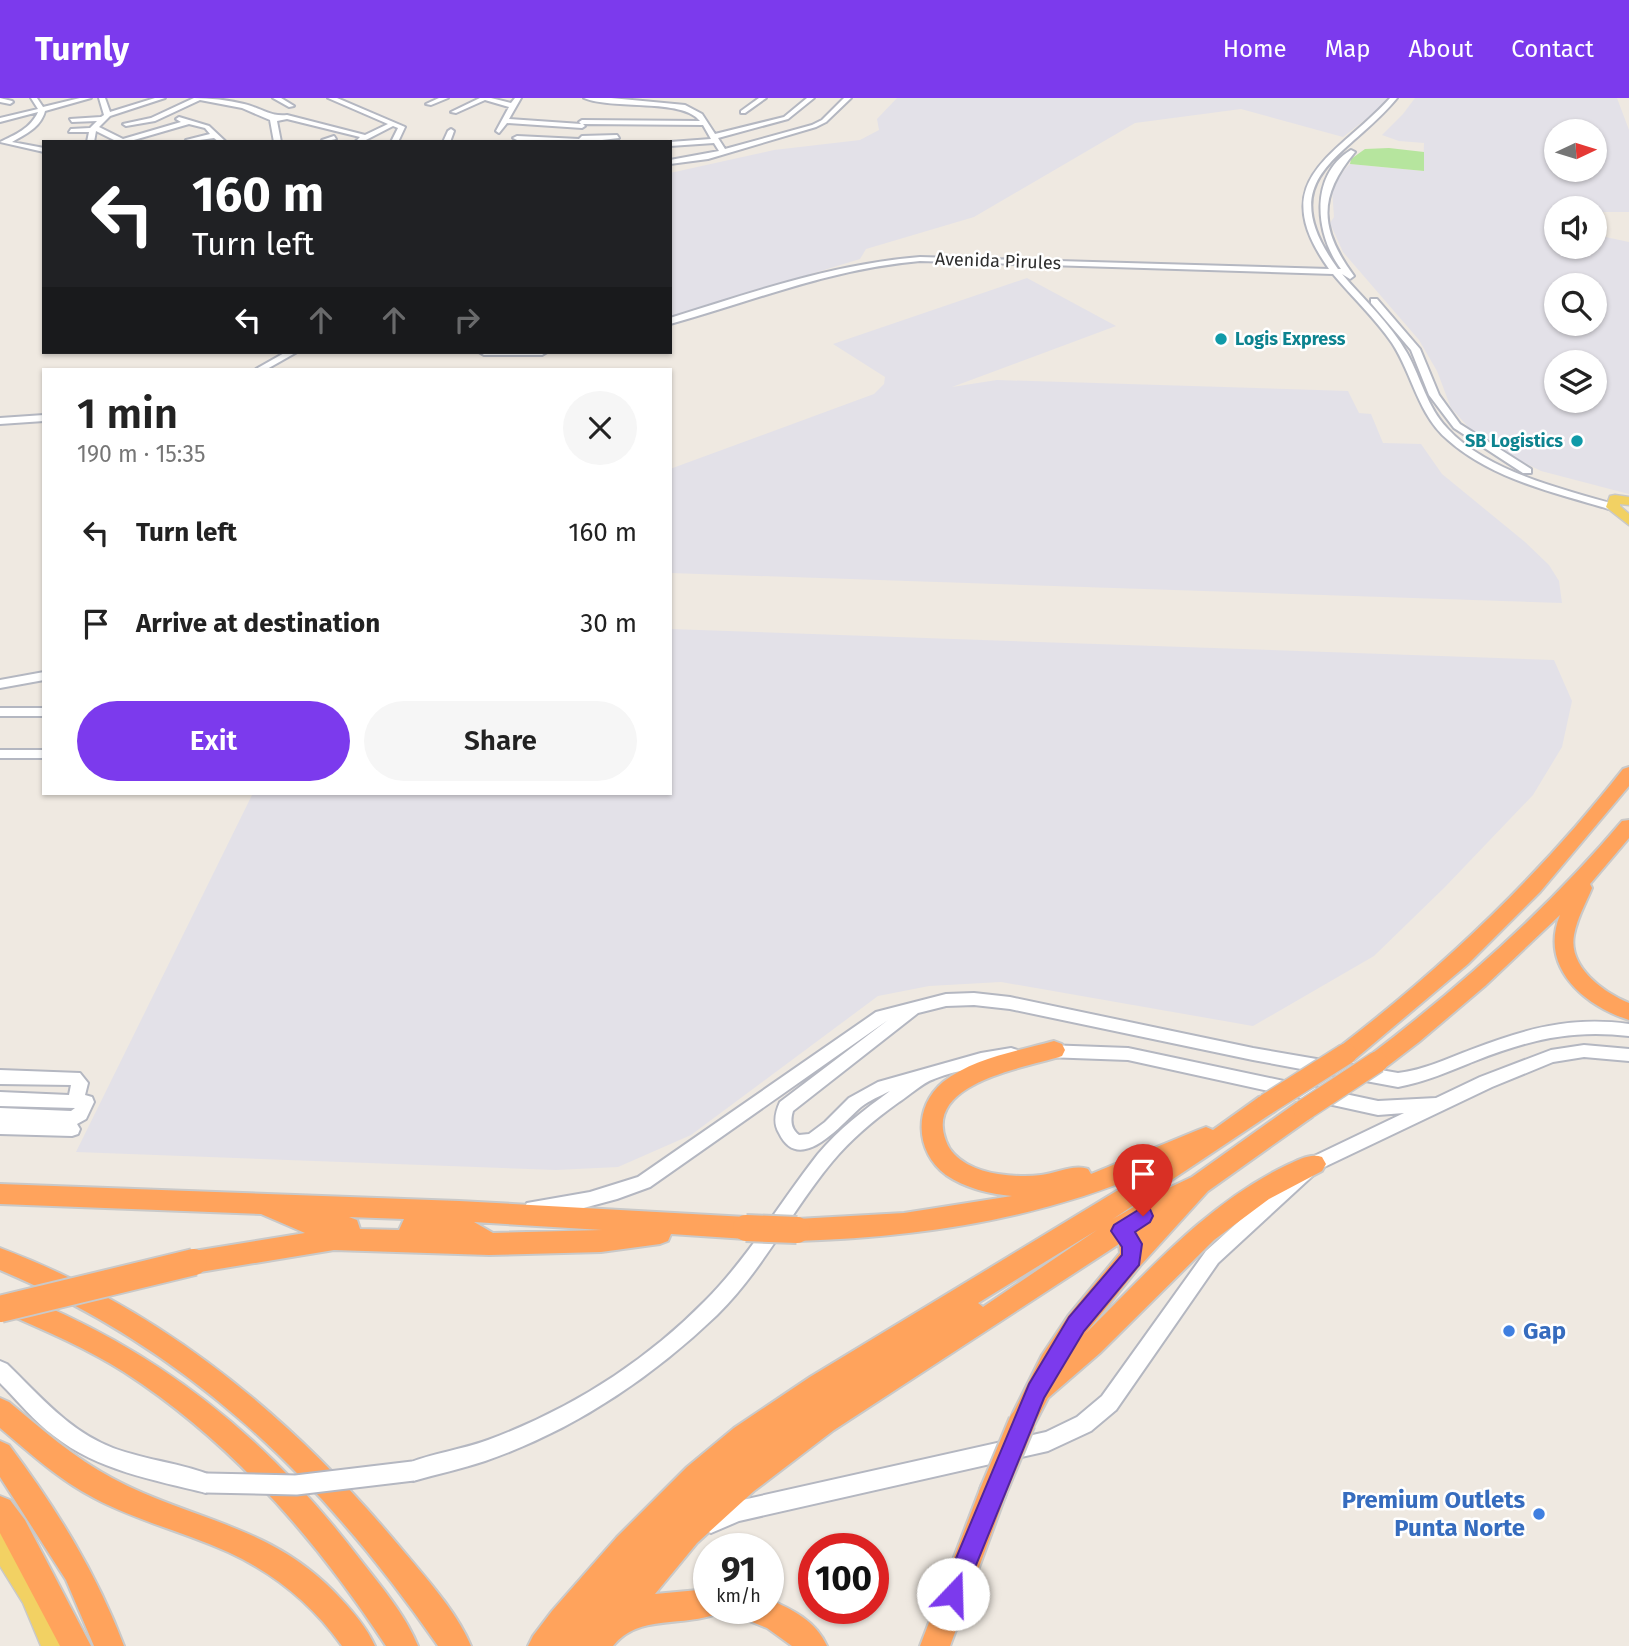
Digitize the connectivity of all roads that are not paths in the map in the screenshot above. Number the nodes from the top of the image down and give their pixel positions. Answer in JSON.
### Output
{"nodes":[{"id":1,"x":34,"y":98,"type":"edge"},
{"id":2,"x":89,"y":98,"type":"edge"},
{"id":3,"x":102,"y":98,"type":"edge"},
{"id":4,"x":162,"y":98,"type":"edge"},
{"id":5,"x":199,"y":98,"type":"edge"},
{"id":6,"x":276,"y":98,"type":"edge"},
{"id":7,"x":331,"y":98,"type":"edge"},
{"id":8,"x":445,"y":98,"type":"edge"},
{"id":9,"x":485,"y":98,"type":"edge"},
{"id":10,"x":518,"y":98,"type":"edge"},
{"id":11,"x":587,"y":98,"type":"edge"},
{"id":12,"x":659,"y":98,"type":"edge"},
{"id":13,"x":744,"y":98,"type":"edge"},
{"id":14,"x":811,"y":98,"type":"edge"},
{"id":15,"x":1394,"y":98,"type":"edge"},
{"id":16,"x":1406,"y":98,"type":"edge"},
{"id":17,"x":593,"y":99,"type":"edge"},
{"id":18,"x":607,"y":99,"type":"edge"},
{"id":19,"x":762,"y":99,"type":"edge"},
{"id":20,"x":843,"y":99,"type":"edge"},
{"id":21,"x":0,"y":100,"type":"edge"},
{"id":22,"x":234,"y":101,"type":"edge"},
{"id":23,"x":10,"y":102,"type":"dead end"},
{"id":24,"x":648,"y":103,"type":"junction"},
{"id":25,"x":429,"y":104,"type":"dead end"},
{"id":26,"x":291,"y":106,"type":"dead end"},
{"id":27,"x":513,"y":106,"type":"junction"},
{"id":28,"x":42,"y":110,"type":"junction"},
{"id":29,"x":281,"y":110,"type":"dead end"},
{"id":30,"x":216,"y":111,"type":"dead end"},
{"id":31,"x":454,"y":112,"type":"dead end"},
{"id":32,"x":743,"y":112,"type":"dead end"},
{"id":33,"x":164,"y":114,"type":"junction"},
{"id":34,"x":262,"y":114,"type":"junction"},
{"id":35,"x":104,"y":117,"type":"junction"},
{"id":36,"x":252,"y":117,"type":"dead end"},
{"id":37,"x":0,"y":120,"type":"edge"},
{"id":38,"x":72,"y":120,"type":"dead end"},
{"id":39,"x":273,"y":120,"type":"junction"},
{"id":40,"x":505,"y":121,"type":"junction"},
{"id":41,"x":188,"y":122,"type":"junction"},
{"id":42,"x":703,"y":122,"type":"junction"},
{"id":43,"x":394,"y":123,"type":"junction"},
{"id":44,"x":126,"y":124,"type":"dead end"},
{"id":45,"x":582,"y":124,"type":"junction"},
{"id":46,"x":93,"y":129,"type":"junction"},
{"id":47,"x":71,"y":131,"type":"dead end"},
{"id":48,"x":451,"y":131,"type":"dead end"},
{"id":49,"x":499,"y":131,"type":"dead end"},
{"id":50,"x":216,"y":135,"type":"junction"},
{"id":51,"x":366,"y":137,"type":"junction"},
{"id":52,"x":617,"y":137,"type":"dead end"},
{"id":53,"x":517,"y":138,"type":"dead end"},
{"id":54,"x":338,"y":139,"type":"edge"},
{"id":55,"x":714,"y":139,"type":"junction"},
{"id":56,"x":90,"y":140,"type":"edge"},
{"id":57,"x":120,"y":140,"type":"edge"},
{"id":58,"x":125,"y":140,"type":"edge"},
{"id":59,"x":193,"y":140,"type":"edge"},
{"id":60,"x":221,"y":140,"type":"edge"},
{"id":61,"x":278,"y":140,"type":"edge"},
{"id":62,"x":360,"y":140,"type":"edge"},
{"id":63,"x":395,"y":140,"type":"edge"},
{"id":64,"x":447,"y":140,"type":"edge"},
{"id":65,"x":582,"y":140,"type":"edge"},
{"id":66,"x":3,"y":142,"type":"edge"},
{"id":67,"x":672,"y":144,"type":"edge"},
{"id":68,"x":42,"y":150,"type":"edge"},
{"id":69,"x":723,"y":152,"type":"junction"},
{"id":70,"x":672,"y":162,"type":"edge"},
{"id":71,"x":1312,"y":181,"type":"junction"},
{"id":72,"x":1327,"y":184,"type":"junction"},
{"id":73,"x":1334,"y":271,"type":"junction"},
{"id":74,"x":1347,"y":272,"type":"junction"},
{"id":75,"x":672,"y":320,"type":"edge"},
{"id":76,"x":292,"y":354,"type":"edge"},
{"id":77,"x":293,"y":354,"type":"edge"},
{"id":78,"x":263,"y":368,"type":"edge"},
{"id":79,"x":274,"y":368,"type":"edge"},
{"id":80,"x":42,"y":418,"type":"edge"},
{"id":81,"x":0,"y":421,"type":"edge"},
{"id":82,"x":42,"y":426,"type":"edge"},
{"id":83,"x":0,"y":428,"type":"edge"},
{"id":84,"x":1619,"y":502,"type":"edge"},
{"id":85,"x":1629,"y":521,"type":"edge"},
{"id":86,"x":42,"y":676,"type":"edge"},
{"id":87,"x":42,"y":682,"type":"edge"},
{"id":88,"x":0,"y":684,"type":"edge"},
{"id":89,"x":0,"y":691,"type":"edge"},
{"id":90,"x":0,"y":712,"type":"edge"},
{"id":91,"x":42,"y":712,"type":"edge"},
{"id":92,"x":0,"y":754,"type":"edge"},
{"id":93,"x":42,"y":754,"type":"edge"},
{"id":94,"x":1629,"y":772,"type":"edge"},
{"id":95,"x":1629,"y":826,"type":"edge"},
{"id":96,"x":1587,"y":878,"type":"junction"},
{"id":97,"x":918,"y":1006,"type":"junction"},
{"id":98,"x":1629,"y":1012,"type":"edge"},
{"id":99,"x":1629,"y":1030,"type":"edge"},
{"id":100,"x":1055,"y":1050,"type":"junction"},
{"id":101,"x":1629,"y":1055,"type":"edge"},
{"id":102,"x":927,"y":1074,"type":"junction"},
{"id":103,"x":0,"y":1077,"type":"edge"},
{"id":104,"x":0,"y":1099,"type":"edge"},
{"id":105,"x":76,"y":1099,"type":"junction"},
{"id":106,"x":1437,"y":1105,"type":"junction"},
{"id":107,"x":0,"y":1115,"type":"edge"},
{"id":108,"x":1245,"y":1120,"type":"junction"},
{"id":109,"x":0,"y":1127,"type":"edge"},
{"id":110,"x":72,"y":1129,"type":"dead end"},
{"id":111,"x":1314,"y":1164,"type":"junction"},
{"id":112,"x":1126,"y":1172,"type":"junction"},
{"id":113,"x":1200,"y":1184,"type":"junction"},
{"id":114,"x":0,"y":1194,"type":"edge"},
{"id":115,"x":256,"y":1203,"type":"junction"},
{"id":116,"x":459,"y":1211,"type":"junction"},
{"id":117,"x":700,"y":1227,"type":"junction"},
{"id":118,"x":1121,"y":1231,"type":"junction"},
{"id":119,"x":489,"y":1244,"type":"junction"},
{"id":120,"x":1132,"y":1258,"type":"junction"},
{"id":121,"x":0,"y":1259,"type":"edge"},
{"id":122,"x":0,"y":1300,"type":"edge"},
{"id":123,"x":0,"y":1309,"type":"edge"},
{"id":124,"x":0,"y":1370,"type":"edge"},
{"id":125,"x":1036,"y":1392,"type":"junction"},
{"id":126,"x":0,"y":1412,"type":"edge"},
{"id":127,"x":0,"y":1454,"type":"edge"},
{"id":128,"x":0,"y":1510,"type":"edge"},
{"id":129,"x":687,"y":1533,"type":"junction"},
{"id":130,"x":0,"y":1543,"type":"edge"},
{"id":131,"x":693,"y":1605,"type":"edge"},
{"id":132,"x":784,"y":1620,"type":"edge"},
{"id":133,"x":588,"y":1633,"type":"edge"},
{"id":134,"x":54,"y":1646,"type":"edge"},
{"id":135,"x":76,"y":1646,"type":"edge"},
{"id":136,"x":109,"y":1646,"type":"edge"},
{"id":137,"x":360,"y":1646,"type":"edge"},
{"id":138,"x":404,"y":1646,"type":"edge"},
{"id":139,"x":456,"y":1646,"type":"edge"},
{"id":140,"x":543,"y":1646,"type":"edge"},
{"id":141,"x":812,"y":1646,"type":"edge"},
{"id":142,"x":935,"y":1646,"type":"edge"}],
"edges":[{"from":1,"to":28,"type":"street"},
{"from":2,"to":28,"type":"street"},
{"from":3,"to":35,"type":"street"},
{"from":4,"to":35,"type":"street"},
{"from":5,"to":22,"type":"street"},
{"from":5,"to":33,"type":"street"},
{"from":6,"to":26,"type":"street"},
{"from":7,"to":43,"type":"street"},
{"from":8,"to":25,"type":"street"},
{"from":9,"to":27,"type":"street"},
{"from":9,"to":31,"type":"street"},
{"from":10,"to":27,"type":"street"},
{"from":11,"to":17,"type":"street"},
{"from":12,"to":24,"type":"street"},
{"from":13,"to":19,"type":"street"},
{"from":14,"to":55,"type":"street"},
{"from":15,"to":71,"type":"street"},
{"from":16,"to":72,"type":"street"},
{"from":17,"to":18,"type":"street"},
{"from":17,"to":45,"type":"street"},
{"from":18,"to":24,"type":"street"},
{"from":19,"to":32,"type":"street"},
{"from":20,"to":69,"type":"street"},
{"from":21,"to":23,"type":"street"},
{"from":22,"to":30,"type":"street"},
{"from":22,"to":34,"type":"street"},
{"from":24,"to":42,"type":"street"},
{"from":27,"to":40,"type":"street"},
{"from":28,"to":37,"type":"street"},
{"from":28,"to":66,"type":"street"},
{"from":29,"to":34,"type":"street"},
{"from":33,"to":41,"type":"street"},
{"from":33,"to":44,"type":"street"},
{"from":34,"to":36,"type":"street"},
{"from":34,"to":39,"type":"street"},
{"from":35,"to":38,"type":"street"},
{"from":35,"to":46,"type":"street"},
{"from":39,"to":51,"type":"street"},
{"from":39,"to":54,"type":"street"},
{"from":39,"to":61,"type":"street"},
{"from":40,"to":45,"type":"street"},
{"from":40,"to":49,"type":"street"},
{"from":41,"to":50,"type":"street"},
{"from":41,"to":58,"type":"street"},
{"from":42,"to":45,"type":"street"},
{"from":42,"to":55,"type":"street"},
{"from":43,"to":51,"type":"street"},
{"from":43,"to":63,"type":"street"},
{"from":45,"to":65,"type":"street"},
{"from":46,"to":47,"type":"street"},
{"from":46,"to":56,"type":"street"},
{"from":46,"to":57,"type":"street"},
{"from":48,"to":64,"type":"street"},
{"from":50,"to":59,"type":"street"},
{"from":50,"to":60,"type":"street"},
{"from":51,"to":62,"type":"street"},
{"from":52,"to":65,"type":"street"},
{"from":53,"to":65,"type":"street"},
{"from":55,"to":67,"type":"street"},
{"from":55,"to":69,"type":"street"},
{"from":66,"to":68,"type":"street"},
{"from":69,"to":70,"type":"street"},
{"from":71,"to":72,"type":"street"},
{"from":71,"to":73,"type":"street"},
{"from":72,"to":74,"type":"street"},
{"from":73,"to":74,"type":"street","name":"Avenida Pirules"},
{"from":73,"to":75,"type":"street","name":"Avenida Pirules"},
{"from":73,"to":84,"type":"street"},
{"from":74,"to":84,"type":"street"},
{"from":76,"to":78,"type":"street"},
{"from":77,"to":79,"type":"street"},
{"from":80,"to":81,"type":"street"},
{"from":82,"to":83,"type":"street"},
{"from":84,"to":85,"type":"main road"},
{"from":86,"to":88,"type":"street"},
{"from":87,"to":89,"type":"street"},
{"from":90,"to":91,"type":"street"},
{"from":92,"to":93,"type":"street"},
{"from":94,"to":108,"type":"highway","bridge":true},
{"from":95,"to":96,"type":"highway"},
{"from":96,"to":98,"type":"highway"},
{"from":96,"to":113,"type":"highway","bridge":true},
{"from":97,"to":99,"type":"street"},
{"from":97,"to":102,"type":"street"},
{"from":97,"to":116,"type":"street"},
{"from":100,"to":102,"type":"street"},
{"from":100,"to":106,"type":"street"},
{"from":100,"to":112,"type":"highway"},
{"from":101,"to":106,"type":"street"},
{"from":102,"to":124,"type":"street","bridge":true},
{"from":103,"to":105,"type":"street"},
{"from":104,"to":105,"type":"street"},
{"from":105,"to":107,"type":"street"},
{"from":106,"to":111,"type":"street"},
{"from":108,"to":112,"type":"highway"},
{"from":108,"to":133,"type":"highway"},
{"from":109,"to":110,"type":"street"},
{"from":111,"to":125,"type":"highway"},
{"from":111,"to":129,"type":"street"},
{"from":112,"to":117,"type":"highway","bridge":true},
{"from":113,"to":118,"type":"highway"},
{"from":113,"to":120,"type":"highway"},
{"from":114,"to":115,"type":"highway"},
{"from":115,"to":116,"type":"highway"},
{"from":115,"to":119,"type":"highway"},
{"from":116,"to":117,"type":"highway"},
{"from":117,"to":119,"type":"highway"},
{"from":118,"to":120,"type":"highway"},
{"from":118,"to":129,"type":"highway"},
{"from":118,"to":133,"type":"highway"},
{"from":119,"to":123,"type":"highway","bridge":true},
{"from":120,"to":125,"type":"highway"},
{"from":121,"to":139,"type":"highway"},
{"from":122,"to":138,"type":"highway"},
{"from":125,"to":142,"type":"highway","bridge":true},
{"from":126,"to":137,"type":"highway"},
{"from":127,"to":136,"type":"highway"},
{"from":128,"to":135,"type":"highway"},
{"from":129,"to":133,"type":"highway"},
{"from":130,"to":134,"type":"main road"},
{"from":131,"to":133,"type":"highway"},
{"from":132,"to":141,"type":"highway"},
{"from":133,"to":140,"type":"highway"}]}
